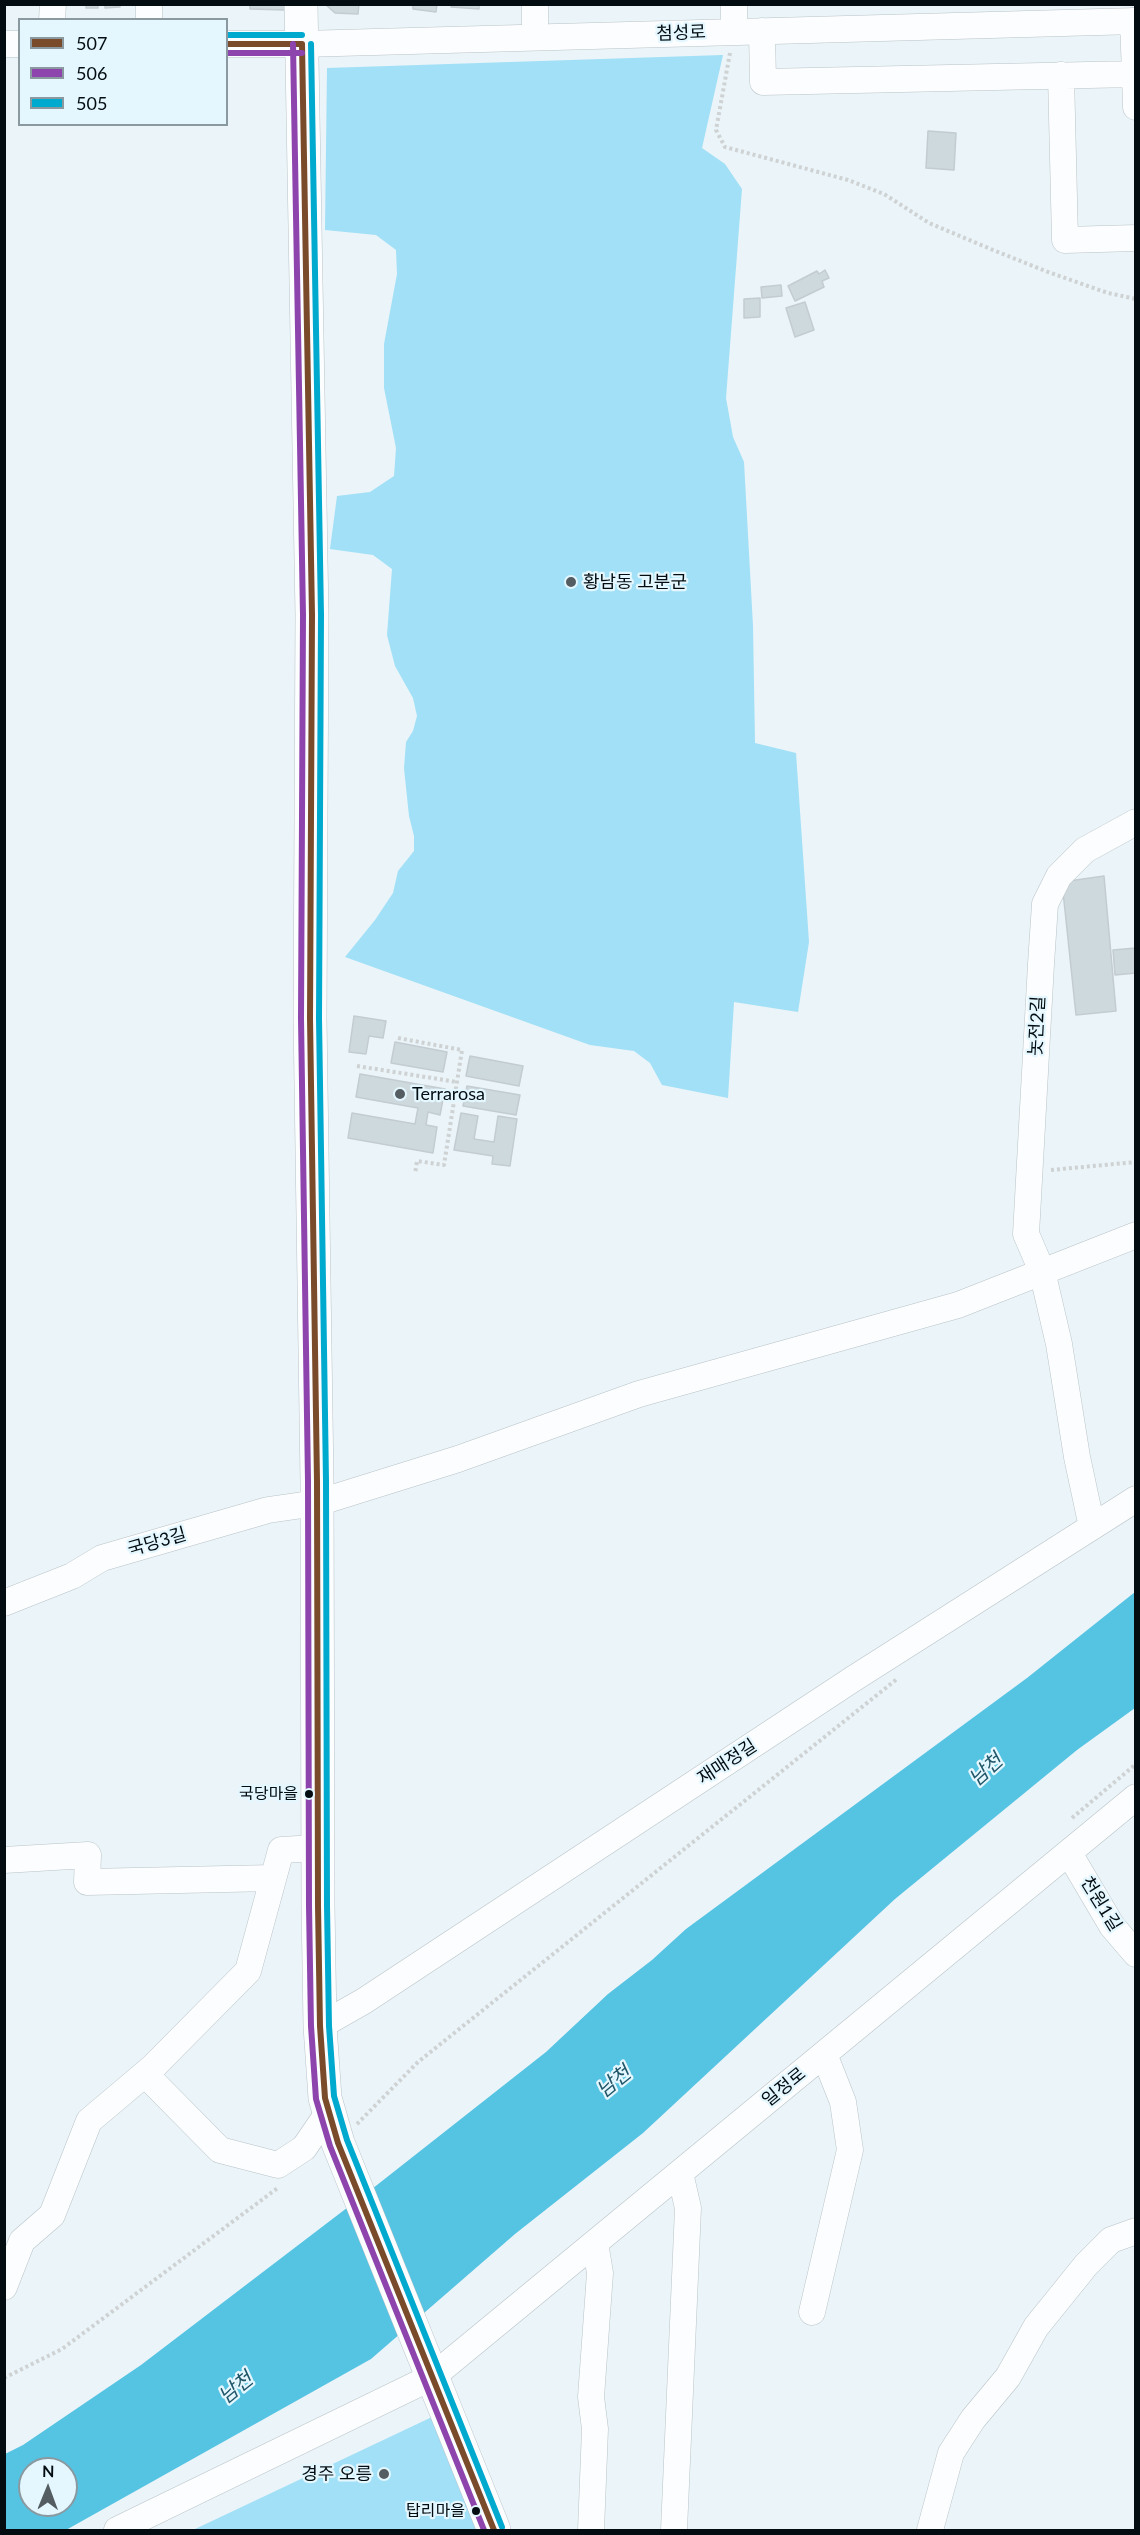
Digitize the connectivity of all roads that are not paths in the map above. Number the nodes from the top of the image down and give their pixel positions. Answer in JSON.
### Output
{"nodes":[{"id":1,"x":301,"y":4,"type":"edge"},
{"id":2,"x":535,"y":4,"type":"edge"},
{"id":3,"x":734,"y":4,"type":"edge"},
{"id":4,"x":1134,"y":21,"type":"edge"},
{"id":5,"x":762,"y":31,"type":"junction"},
{"id":6,"x":734,"y":32,"type":"junction"},
{"id":7,"x":535,"y":37,"type":"junction"},
{"id":8,"x":228,"y":44,"type":"edge"},
{"id":9,"x":302,"y":44,"type":"junction"},
{"id":10,"x":1135,"y":74,"type":"edge"},
{"id":11,"x":1061,"y":75,"type":"junction"},
{"id":12,"x":1136,"y":107,"type":"edge"},
{"id":13,"x":1136,"y":238,"type":"edge"},
{"id":14,"x":1136,"y":822,"type":"edge"},
{"id":15,"x":1136,"y":1235,"type":"edge"},
{"id":16,"x":1042,"y":1271,"type":"junction"},
{"id":17,"x":1136,"y":1499,"type":"edge"},
{"id":18,"x":317,"y":1503,"type":"junction"},
{"id":19,"x":1092,"y":1527,"type":"junction"},
{"id":20,"x":4,"y":1603,"type":"edge"},
{"id":21,"x":1136,"y":1797,"type":"edge"},
{"id":22,"x":318,"y":1848,"type":"junction"},
{"id":23,"x":1070,"y":1853,"type":"junction"},
{"id":24,"x":4,"y":1860,"type":"edge"},
{"id":25,"x":273,"y":1878,"type":"junction"},
{"id":26,"x":1136,"y":1954,"type":"edge"},
{"id":27,"x":320,"y":2026,"type":"junction"},
{"id":28,"x":825,"y":2054,"type":"junction"},
{"id":29,"x":145,"y":2074,"type":"junction"},
{"id":30,"x":333,"y":2128,"type":"junction"},
{"id":31,"x":680,"y":2173,"type":"junction"},
{"id":32,"x":1136,"y":2231,"type":"edge"},
{"id":33,"x":595,"y":2243,"type":"junction"},
{"id":34,"x":4,"y":2286,"type":"edge"},
{"id":35,"x":812,"y":2312,"type":"dead end"},
{"id":36,"x":432,"y":2377,"type":"junction"},
{"id":37,"x":117,"y":2530,"type":"edge"},
{"id":38,"x":494,"y":2530,"type":"edge"},
{"id":39,"x":591,"y":2530,"type":"edge"},
{"id":40,"x":674,"y":2530,"type":"edge"},
{"id":41,"x":930,"y":2530,"type":"edge"}],
"edges":[{"from":1,"to":9,"type":"main road"},
{"from":2,"to":7,"type":"street"},
{"from":3,"to":6,"type":"street"},
{"from":4,"to":5,"type":"street","name":"첨성로"},
{"from":4,"to":10,"type":"street"},
{"from":5,"to":6,"type":"street","name":"첨성로"},
{"from":5,"to":11,"type":"street"},
{"from":6,"to":7,"type":"street","name":"첨성로"},
{"from":7,"to":9,"type":"street","name":"첨성로"},
{"from":8,"to":9,"type":"street","name":"첨성로"},
{"from":9,"to":18,"type":"main road"},
{"from":10,"to":11,"type":"street"},
{"from":10,"to":12,"type":"street"},
{"from":11,"to":13,"type":"street"},
{"from":14,"to":16,"type":"street","name":"놋전2길"},
{"from":15,"to":16,"type":"street","name":"국당3길"},
{"from":16,"to":18,"type":"street","name":"국당3길"},
{"from":16,"to":19,"type":"street","name":"놋전2길"},
{"from":17,"to":19,"type":"street","name":"재매정길"},
{"from":18,"to":20,"type":"street","name":"국당3길"},
{"from":18,"to":22,"type":"main road"},
{"from":19,"to":27,"type":"street","name":"재매정길"},
{"from":21,"to":23,"type":"street","name":"일정로"},
{"from":22,"to":25,"type":"street"},
{"from":22,"to":27,"type":"main road"},
{"from":23,"to":26,"type":"street","name":"천원1길"},
{"from":23,"to":28,"type":"street","name":"일정로"},
{"from":24,"to":25,"type":"street"},
{"from":25,"to":29,"type":"street"},
{"from":27,"to":30,"type":"main road"},
{"from":28,"to":31,"type":"street","name":"일정로"},
{"from":28,"to":35,"type":"street"},
{"from":29,"to":30,"type":"street"},
{"from":29,"to":34,"type":"street"},
{"from":30,"to":36,"type":"main road"},
{"from":31,"to":33,"type":"street","name":"일정로"},
{"from":31,"to":40,"type":"street"},
{"from":32,"to":41,"type":"street"},
{"from":33,"to":36,"type":"street","name":"일정로"},
{"from":33,"to":39,"type":"street"},
{"from":36,"to":37,"type":"street","name":"일정로"},
{"from":36,"to":38,"type":"main road"}]}
